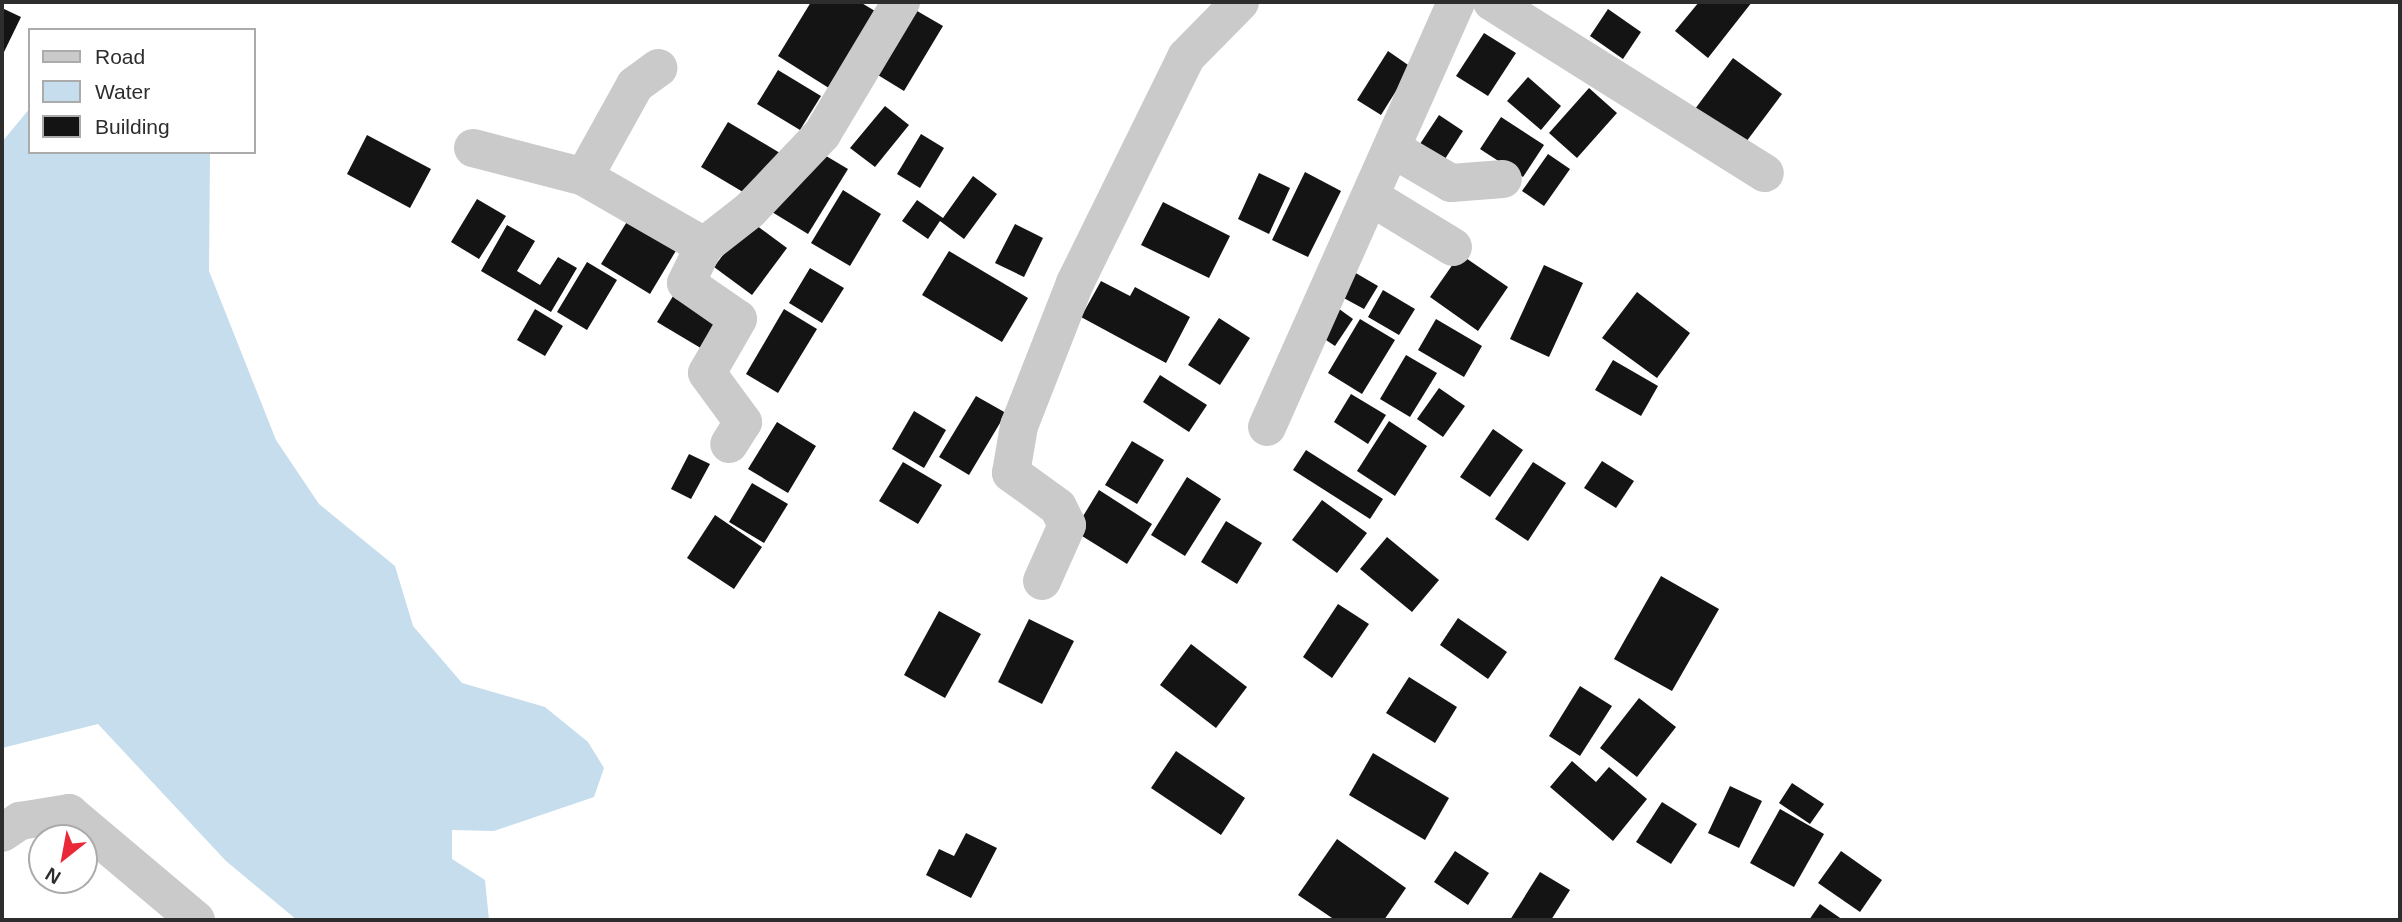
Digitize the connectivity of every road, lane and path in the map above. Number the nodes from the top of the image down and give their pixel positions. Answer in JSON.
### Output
{"nodes":[{"id":1,"x":901,"y":2,"type":"edge"},
{"id":2,"x":1240,"y":2,"type":"edge"},
{"id":3,"x":1455,"y":2,"type":"edge"},
{"id":4,"x":1492,"y":2,"type":"edge"},
{"id":5,"x":658,"y":68,"type":"dead end"},
{"id":6,"x":473,"y":148,"type":"dead end"},
{"id":7,"x":1393,"y":149,"type":"junction"},
{"id":8,"x":1765,"y":173,"type":"dead end"},
{"id":9,"x":584,"y":177,"type":"junction"},
{"id":10,"x":1503,"y":179,"type":"dead end"},
{"id":11,"x":1371,"y":197,"type":"junction"},
{"id":12,"x":704,"y":246,"type":"junction"},
{"id":13,"x":1453,"y":247,"type":"dead end"},
{"id":14,"x":1267,"y":427,"type":"dead end"},
{"id":15,"x":729,"y":444,"type":"dead end"},
{"id":16,"x":1042,"y":581,"type":"dead end"},
{"id":17,"x":2,"y":833,"type":"edge"},
{"id":18,"x":196,"y":920,"type":"edge"}],
"edges":[{"from":1,"to":12,"type":"street"},
{"from":2,"to":16,"type":"street"},
{"from":3,"to":7,"type":"street"},
{"from":4,"to":8,"type":"street"},
{"from":5,"to":9,"type":"street"},
{"from":6,"to":9,"type":"street"},
{"from":7,"to":10,"type":"street"},
{"from":7,"to":11,"type":"street"},
{"from":9,"to":12,"type":"street"},
{"from":11,"to":13,"type":"street"},
{"from":11,"to":14,"type":"street"},
{"from":12,"to":15,"type":"street"},
{"from":17,"to":18,"type":"street"}]}
